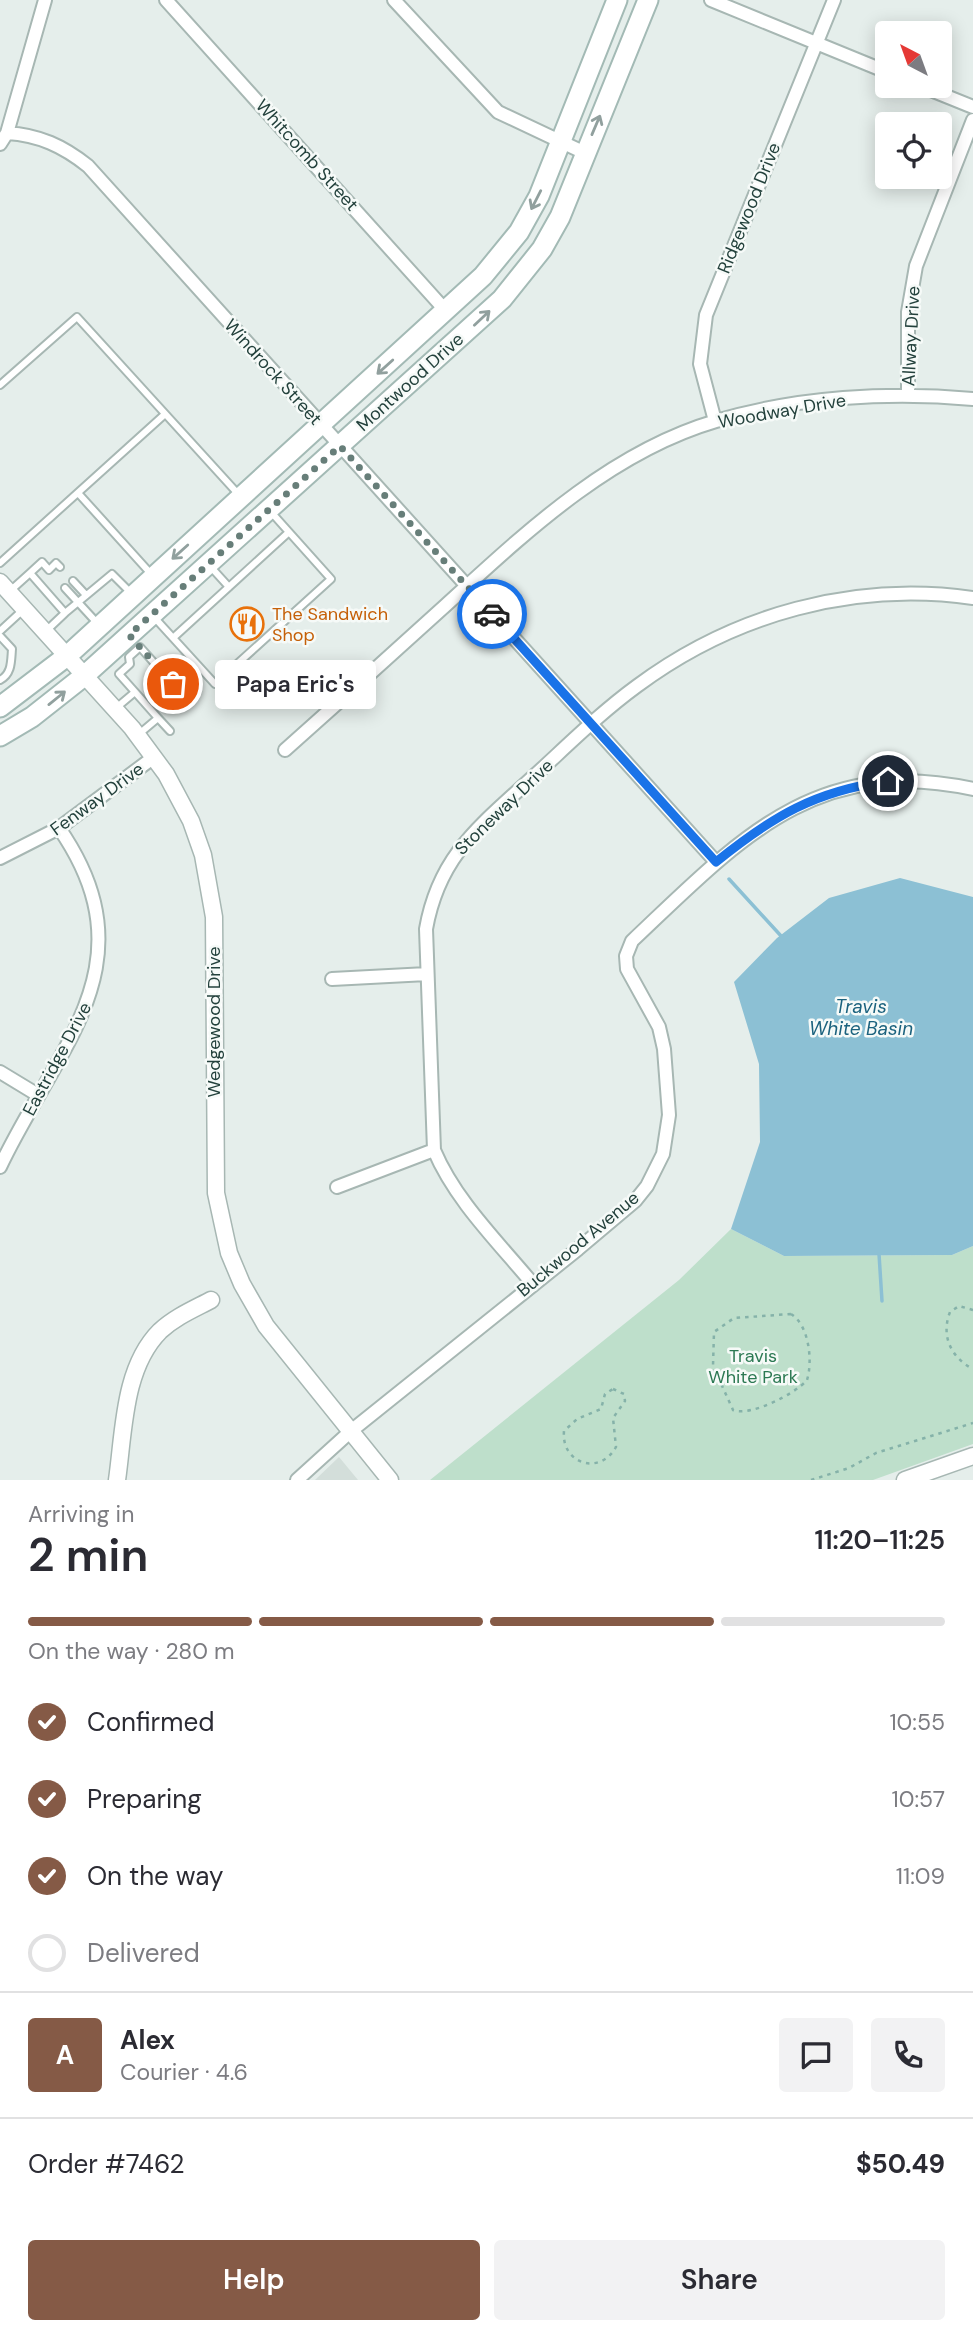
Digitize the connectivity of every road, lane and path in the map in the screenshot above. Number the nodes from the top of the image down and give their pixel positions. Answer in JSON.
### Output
{"nodes":[{"id":1,"x":45,"y":0,"type":"edge"},
{"id":2,"x":166,"y":0,"type":"edge"},
{"id":3,"x":394,"y":0,"type":"edge"},
{"id":4,"x":617,"y":0,"type":"edge"},
{"id":5,"x":648,"y":0,"type":"edge"},
{"id":6,"x":711,"y":0,"type":"edge"},
{"id":7,"x":834,"y":0,"type":"edge"},
{"id":8,"x":815,"y":43,"type":"junction"},
{"id":9,"x":875,"y":67,"type":"edge"},
{"id":10,"x":951,"y":98,"type":"edge"},
{"id":11,"x":973,"y":107,"type":"edge"},
{"id":12,"x":973,"y":120,"type":"edge"},
{"id":13,"x":4,"y":139,"type":"edge"},
{"id":14,"x":559,"y":142,"type":"junction"},
{"id":15,"x":585,"y":153,"type":"junction"},
{"id":16,"x":446,"y":311,"type":"junction"},
{"id":17,"x":0,"y":385,"type":"edge"},
{"id":18,"x":908,"y":395,"type":"junction"},
{"id":19,"x":973,"y":399,"type":"edge"},
{"id":20,"x":164,"y":415,"type":"junction"},
{"id":21,"x":715,"y":421,"type":"junction"},
{"id":22,"x":320,"y":425,"type":"junction"},
{"id":23,"x":340,"y":446,"type":"junction"},
{"id":24,"x":78,"y":493,"type":"junction"},
{"id":25,"x":241,"y":496,"type":"junction"},
{"id":26,"x":269,"y":510,"type":"junction"},
{"id":27,"x":202,"y":532,"type":"junction"},
{"id":28,"x":289,"y":533,"type":"junction"},
{"id":29,"x":215,"y":558,"type":"junction"},
{"id":30,"x":0,"y":563,"type":"edge"},
{"id":31,"x":60,"y":567,"type":"dead end"},
{"id":32,"x":30,"y":573,"type":"junction"},
{"id":33,"x":153,"y":577,"type":"junction"},
{"id":34,"x":73,"y":582,"type":"dead end"},
{"id":35,"x":467,"y":586,"type":"junction"},
{"id":36,"x":4,"y":587,"type":"edge"},
{"id":37,"x":229,"y":587,"type":"junction"},
{"id":38,"x":65,"y":588,"type":"dead end"},
{"id":39,"x":86,"y":595,"type":"junction"},
{"id":40,"x":133,"y":595,"type":"junction"},
{"id":41,"x":973,"y":598,"type":"edge"},
{"id":42,"x":78,"y":602,"type":"junction"},
{"id":43,"x":24,"y":609,"type":"junction"},
{"id":44,"x":65,"y":613,"type":"junction"},
{"id":45,"x":151,"y":614,"type":"junction"},
{"id":46,"x":100,"y":626,"type":"junction"},
{"id":47,"x":44,"y":632,"type":"junction"},
{"id":48,"x":0,"y":634,"type":"edge"},
{"id":49,"x":173,"y":638,"type":"junction"},
{"id":50,"x":134,"y":641,"type":"junction"},
{"id":51,"x":67,"y":656,"type":"junction"},
{"id":52,"x":84,"y":676,"type":"junction"},
{"id":53,"x":0,"y":680,"type":"edge"},
{"id":54,"x":173,"y":684,"type":"dead end"},
{"id":55,"x":135,"y":692,"type":"junction"},
{"id":56,"x":4,"y":702,"type":"edge"},
{"id":57,"x":115,"y":710,"type":"junction"},
{"id":58,"x":158,"y":718,"type":"junction"},
{"id":59,"x":591,"y":724,"type":"junction"},
{"id":60,"x":170,"y":731,"type":"dead end"},
{"id":61,"x":0,"y":736,"type":"edge"},
{"id":62,"x":138,"y":736,"type":"junction"},
{"id":63,"x":285,"y":750,"type":"dead end"},
{"id":64,"x":155,"y":757,"type":"junction"},
{"id":65,"x":973,"y":789,"type":"edge"},
{"id":66,"x":59,"y":828,"type":"junction"},
{"id":67,"x":0,"y":858,"type":"edge"},
{"id":68,"x":716,"y":862,"type":"junction"},
{"id":69,"x":427,"y":974,"type":"junction"},
{"id":70,"x":332,"y":979,"type":"dead end"},
{"id":71,"x":0,"y":1072,"type":"edge"},
{"id":72,"x":38,"y":1095,"type":"junction"},
{"id":73,"x":434,"y":1150,"type":"junction"},
{"id":74,"x":0,"y":1167,"type":"edge"},
{"id":75,"x":337,"y":1187,"type":"dead end"},
{"id":76,"x":532,"y":1283,"type":"junction"},
{"id":77,"x":211,"y":1300,"type":"dead end"},
{"id":78,"x":973,"y":1310,"type":"edge"},
{"id":79,"x":712,"y":1358,"type":"joint"},
{"id":80,"x":973,"y":1369,"type":"edge"},
{"id":81,"x":973,"y":1423,"type":"edge"},
{"id":82,"x":351,"y":1431,"type":"junction"},
{"id":83,"x":973,"y":1456,"type":"edge"},
{"id":84,"x":578,"y":1461,"type":"joint"},
{"id":85,"x":117,"y":1480,"type":"edge"},
{"id":86,"x":297,"y":1480,"type":"edge"},
{"id":87,"x":390,"y":1480,"type":"edge"},
{"id":88,"x":811,"y":1480,"type":"edge"},
{"id":89,"x":905,"y":1480,"type":"edge"}],
"edges":[{"from":1,"to":13,"type":"street"},
{"from":2,"to":16,"type":"street","name":"Whitcomb Street"},
{"from":3,"to":14,"type":"street"},
{"from":4,"to":14,"type":"main road","name":"Montwood Drive"},
{"from":15,"to":5,"type":"main road","name":"Montwood Drive","one_way":true},
{"from":6,"to":8,"type":"street"},
{"from":7,"to":8,"type":"street","name":"Ridgewood Drive"},
{"from":8,"to":9,"type":"street"},
{"from":8,"to":21,"type":"street","name":"Ridgewood Drive"},
{"from":10,"to":11,"type":"street"},
{"from":12,"to":18,"type":"street","name":"Allway Drive"},
{"from":13,"to":22,"type":"street","name":"Windrock Street"},
{"from":14,"to":15,"type":"street"},
{"from":14,"to":16,"type":"main road","name":"Montwood Drive","one_way":true},
{"from":23,"to":15,"type":"main road","name":"Montwood Drive","one_way":true},
{"from":16,"to":22,"type":"main road","name":"Montwood Drive","one_way":true},
{"from":17,"to":20,"type":"lane"},
{"from":18,"to":19,"type":"street","name":"Woodway Drive"},
{"from":18,"to":21,"type":"street","name":"Woodway Drive"},
{"from":20,"to":24,"type":"lane"},
{"from":20,"to":25,"type":"lane"},
{"from":21,"to":35,"type":"street","name":"Woodway Drive"},
{"from":22,"to":23,"type":"street","name":"Windrock Street"},
{"from":22,"to":25,"type":"main road","name":"Montwood Drive"},
{"from":23,"to":26,"type":"main road","name":"Montwood Drive"},
{"from":23,"to":35,"type":"street","name":"Windrock Street"},
{"from":24,"to":30,"type":"lane"},
{"from":24,"to":33,"type":"lane"},
{"from":25,"to":27,"type":"main road","name":"Montwood Drive"},
{"from":26,"to":28,"type":"lane"},
{"from":26,"to":29,"type":"main road","name":"Montwood Drive"},
{"from":27,"to":29,"type":"main road"},
{"from":27,"to":33,"type":"main road","name":"Montwood Drive","one_way":true},
{"from":28,"to":37,"type":"lane"},
{"from":28,"to":49,"type":"lane"},
{"from":29,"to":37,"type":"lane"},
{"from":29,"to":45,"type":"main road","name":"Montwood Drive"},
{"from":31,"to":32,"type":"lane"},
{"from":32,"to":36,"type":"lane"},
{"from":32,"to":44,"type":"lane"},
{"from":33,"to":40,"type":"main road","name":"Montwood Drive"},
{"from":34,"to":39,"type":"lane"},
{"from":35,"to":59,"type":"street","name":"Windrock Street"},
{"from":35,"to":63,"type":"street","name":"Woodway Drive"},
{"from":36,"to":43,"type":"street","name":"Wedgewood Drive"},
{"from":37,"to":49,"type":"lane"},
{"from":38,"to":42,"type":"lane"},
{"from":39,"to":40,"type":"lane"},
{"from":39,"to":42,"type":"lane"},
{"from":40,"to":46,"type":"main road","name":"Montwood Drive"},
{"from":41,"to":59,"type":"street","name":"Stoneway Drive"},
{"from":42,"to":44,"type":"lane"},
{"from":42,"to":46,"type":"lane"},
{"from":43,"to":47,"type":"street","name":"Wedgewood Drive"},
{"from":43,"to":48,"type":"lane"},
{"from":44,"to":47,"type":"lane"},
{"from":45,"to":49,"type":"lane"},
{"from":45,"to":50,"type":"main road","name":"Montwood Drive"},
{"from":46,"to":51,"type":"main road","name":"Montwood Drive"},
{"from":47,"to":51,"type":"street","name":"Wedgewood Drive"},
{"from":48,"to":53,"type":"lane"},
{"from":50,"to":52,"type":"main road","name":"Montwood Drive"},
{"from":50,"to":54,"type":"lane"},
{"from":50,"to":55,"type":"lane"},
{"from":51,"to":52,"type":"street","name":"Wedgewood Drive"},
{"from":51,"to":56,"type":"main road","name":"Montwood Drive"},
{"from":52,"to":57,"type":"street","name":"Wedgewood Drive"},
{"from":61,"to":52,"type":"main road","name":"Montwood Drive","one_way":true},
{"from":55,"to":57,"type":"lane"},
{"from":55,"to":58,"type":"lane"},
{"from":57,"to":62,"type":"street","name":"Wedgewood Drive"},
{"from":58,"to":60,"type":"lane"},
{"from":58,"to":62,"type":"lane"},
{"from":59,"to":68,"type":"street","name":"Windrock Street"},
{"from":59,"to":69,"type":"street","name":"Stoneway Drive"},
{"from":62,"to":64,"type":"street","name":"Wedgewood Drive"},
{"from":64,"to":66,"type":"street","name":"Fenway Drive"},
{"from":64,"to":82,"type":"street","name":"Wedgewood Drive"},
{"from":65,"to":68,"type":"street","name":"Buckwood Avenue"},
{"from":66,"to":67,"type":"street","name":"Fenway Drive"},
{"from":66,"to":72,"type":"street","name":"Eastridge Drive"},
{"from":68,"to":76,"type":"street","name":"Buckwood Avenue"},
{"from":69,"to":70,"type":"street"},
{"from":69,"to":73,"type":"street","name":"Stoneway Drive"},
{"from":71,"to":72,"type":"street"},
{"from":72,"to":74,"type":"street","name":"Eastridge Drive"},
{"from":73,"to":75,"type":"street"},
{"from":73,"to":76,"type":"street","name":"Stoneway Drive"},
{"from":76,"to":82,"type":"street","name":"Buckwood Avenue"},
{"from":77,"to":85,"type":"street"},
{"from":78,"to":80,"type":"path"},
{"from":79,"to":79,"type":"path"},
{"from":81,"to":88,"type":"path"},
{"from":82,"to":86,"type":"street","name":"Buckwood Avenue"},
{"from":82,"to":87,"type":"street","name":"Wedgewood Drive"},
{"from":83,"to":89,"type":"street"},
{"from":84,"to":84,"type":"path"}]}
